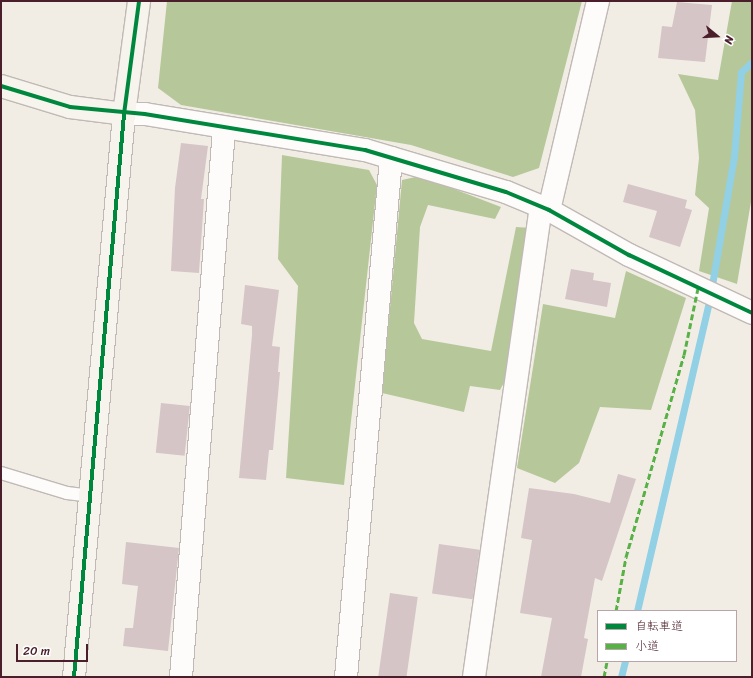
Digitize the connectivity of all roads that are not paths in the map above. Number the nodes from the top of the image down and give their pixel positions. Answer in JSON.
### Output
{"nodes":[{"id":1,"x":138,"y":1,"type":"edge"},
{"id":2,"x":598,"y":1,"type":"edge"},
{"id":3,"x":1,"y":86,"type":"edge"},
{"id":4,"x":124,"y":114,"type":"junction"},
{"id":5,"x":224,"y":129,"type":"junction"},
{"id":6,"x":391,"y":158,"type":"junction"},
{"id":7,"x":545,"y":208,"type":"junction"},
{"id":8,"x":752,"y":312,"type":"edge"},
{"id":9,"x":1,"y":473,"type":"edge"},
{"id":10,"x":90,"y":496,"type":"junction"},
{"id":11,"x":74,"y":677,"type":"edge"},
{"id":12,"x":181,"y":677,"type":"edge"},
{"id":13,"x":346,"y":677,"type":"edge"},
{"id":14,"x":474,"y":677,"type":"edge"}],
"edges":[{"from":1,"to":4,"type":"street"},
{"from":2,"to":7,"type":"street"},
{"from":3,"to":4,"type":"street"},
{"from":4,"to":5,"type":"street"},
{"from":4,"to":10,"type":"street"},
{"from":5,"to":6,"type":"street"},
{"from":5,"to":12,"type":"street"},
{"from":6,"to":7,"type":"street"},
{"from":6,"to":13,"type":"street"},
{"from":7,"to":8,"type":"street"},
{"from":7,"to":14,"type":"street"},
{"from":9,"to":10,"type":"lane"},
{"from":10,"to":11,"type":"street"}]}
